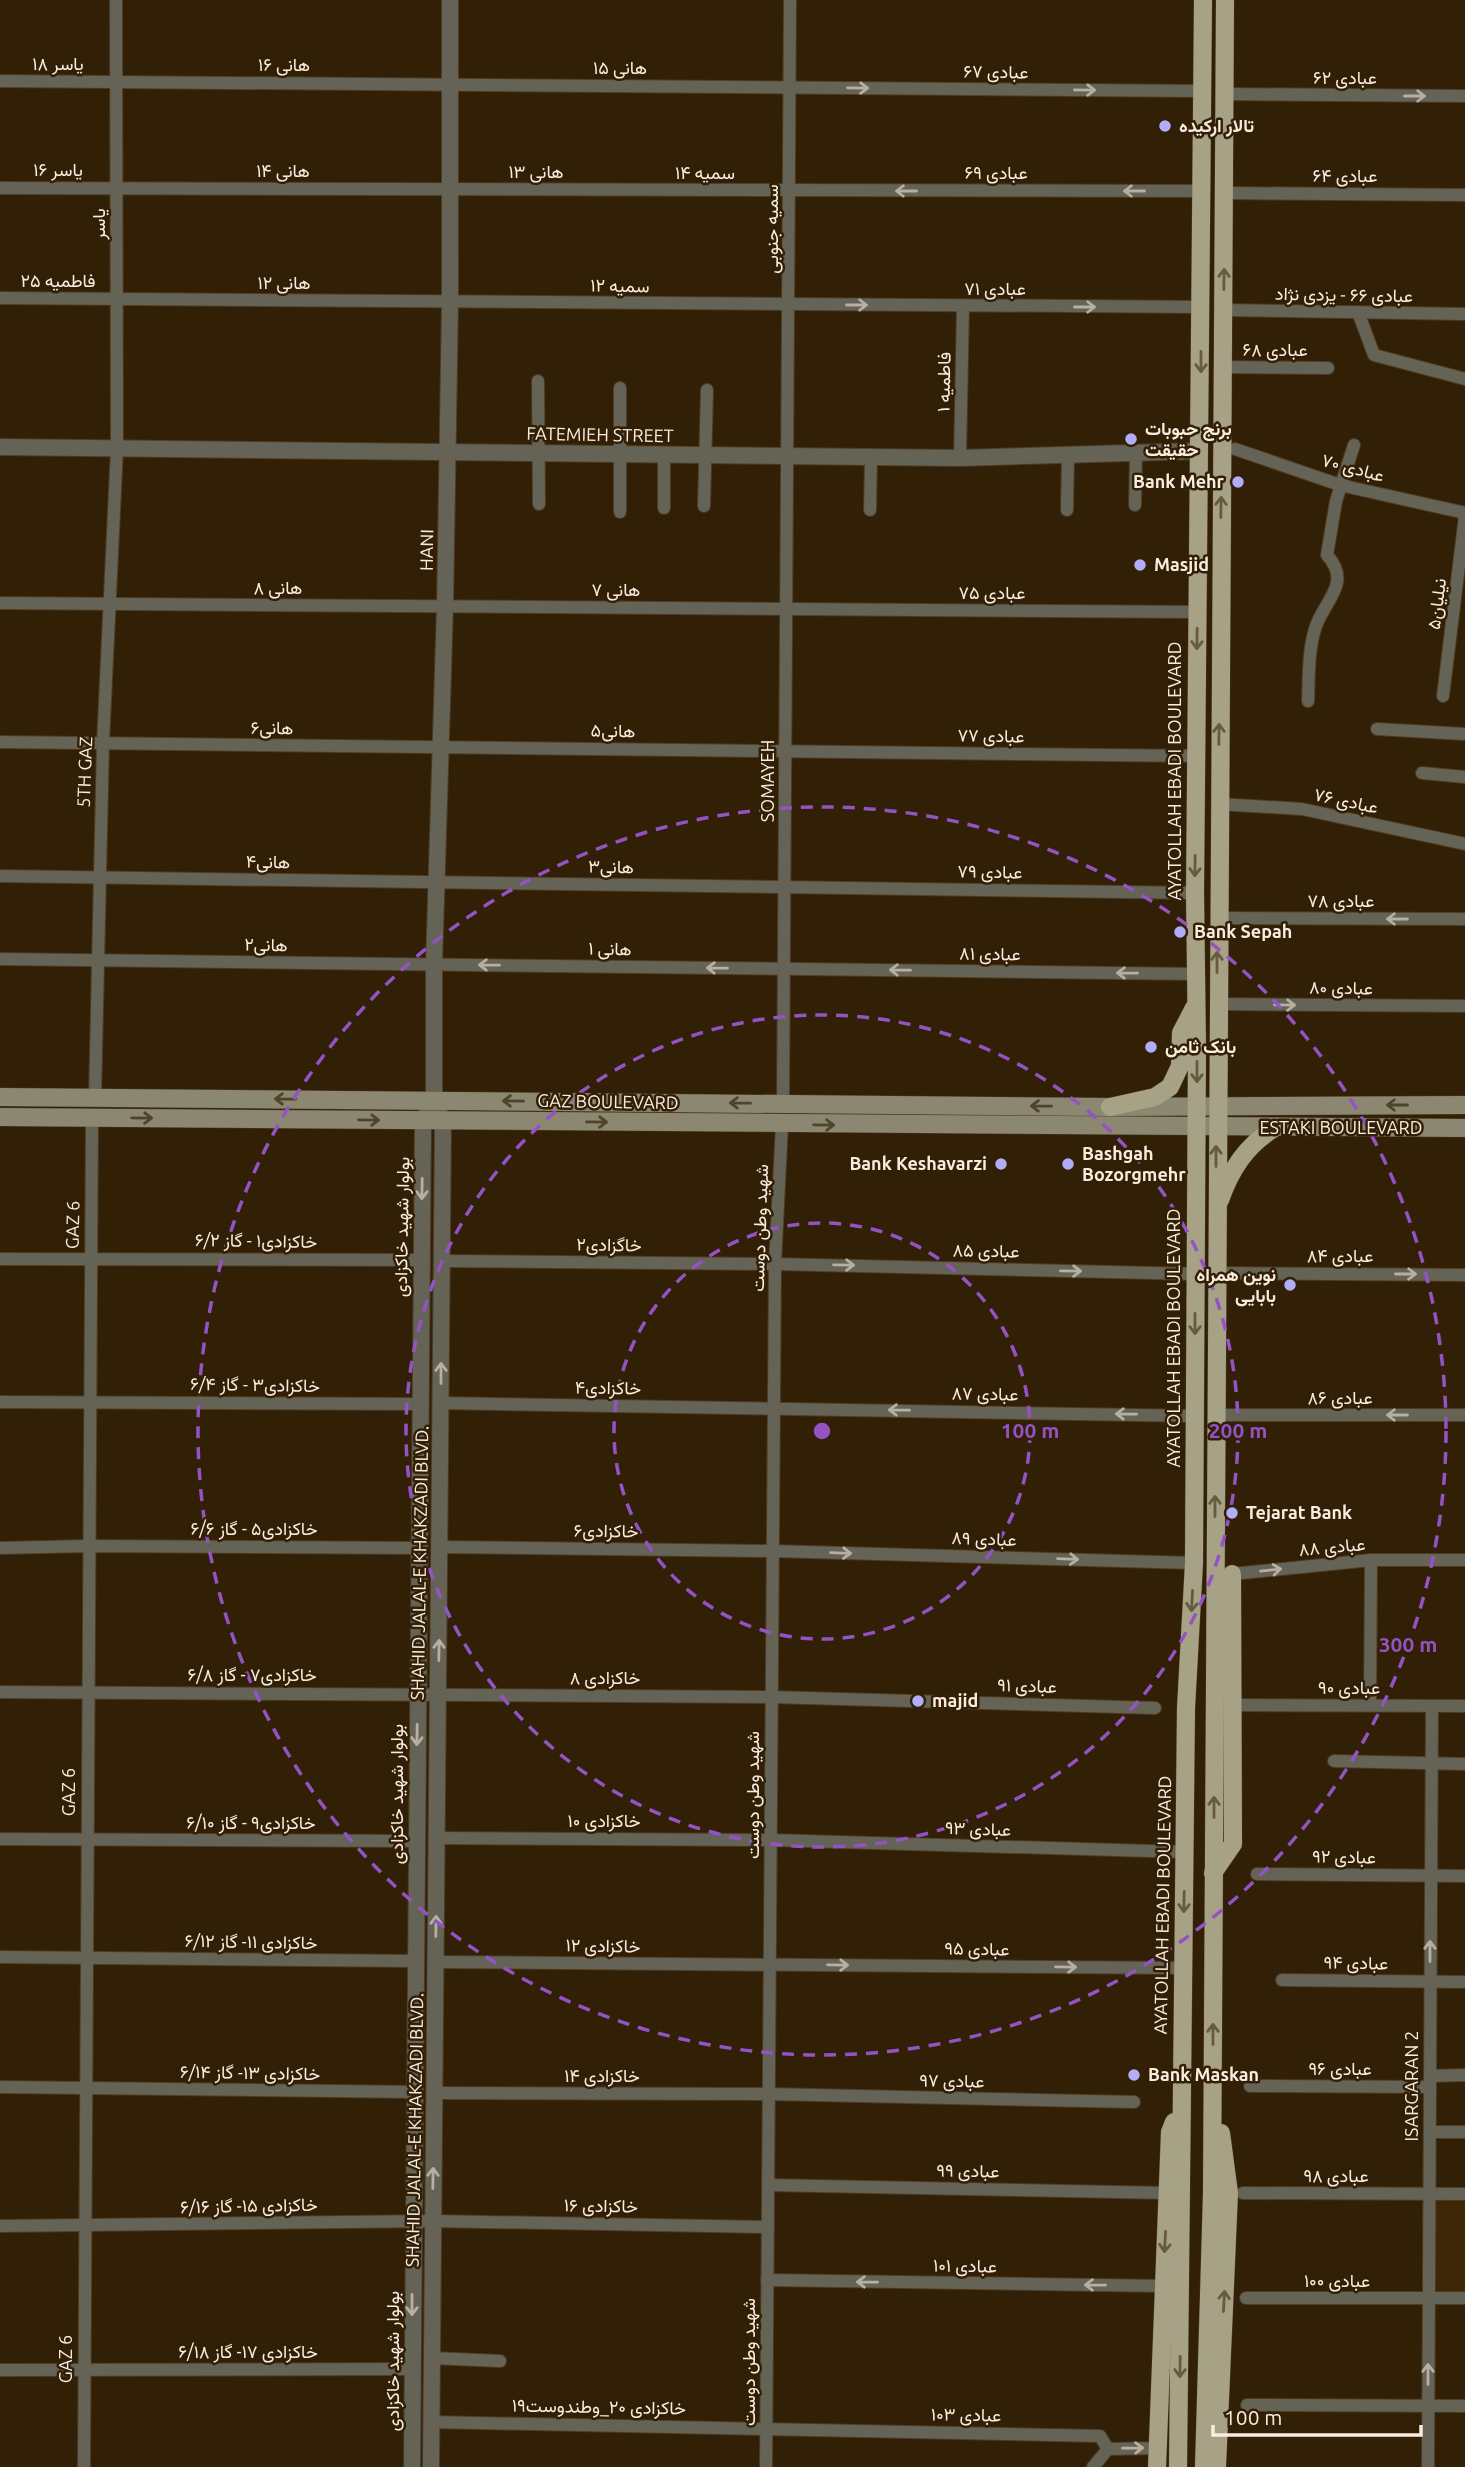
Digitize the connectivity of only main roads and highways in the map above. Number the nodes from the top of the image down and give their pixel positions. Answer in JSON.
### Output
{"nodes":[{"id":1,"x":1203,"y":0,"type":"edge"},
{"id":2,"x":1225,"y":0,"type":"edge"},
{"id":3,"x":1194,"y":1004,"type":"junction"},
{"id":4,"x":0,"y":1097,"type":"edge"},
{"id":5,"x":1465,"y":1105,"type":"edge"},
{"id":6,"x":1197,"y":1106,"type":"junction"},
{"id":7,"x":1216,"y":1106,"type":"junction"},
{"id":8,"x":1110,"y":1107,"type":"junction"},
{"id":9,"x":0,"y":1117,"type":"edge"},
{"id":10,"x":1196,"y":1128,"type":"junction"},
{"id":11,"x":1216,"y":1128,"type":"junction"},
{"id":12,"x":1465,"y":1128,"type":"edge"},
{"id":13,"x":1273,"y":1129,"type":"junction"},
{"id":14,"x":1216,"y":1209,"type":"junction"},
{"id":15,"x":1232,"y":1574,"type":"road end"},
{"id":16,"x":1215,"y":1624,"type":"junction"},
{"id":17,"x":1233,"y":1648,"type":"junction"},
{"id":18,"x":1186,"y":1708,"type":"junction"},
{"id":19,"x":1214,"y":1708,"type":"junction"},
{"id":20,"x":1213,"y":1873,"type":"junction"},
{"id":21,"x":1182,"y":2103,"type":"junction"},
{"id":22,"x":1213,"y":2103,"type":"junction"},
{"id":23,"x":1157,"y":2467,"type":"edge"},
{"id":24,"x":1178,"y":2467,"type":"edge"},
{"id":25,"x":1204,"y":2467,"type":"edge"},
{"id":26,"x":1217,"y":2467,"type":"edge"}],
"edges":[{"from":1,"to":3,"type":"main road","name":"AYATOLLAH EBADI BOULEVARD","one_way":true},
{"from":7,"to":2,"type":"main road","one_way":true},
{"from":3,"to":6,"type":"main road","name":"AYATOLLAH EBADI BOULEVARD","one_way":true},
{"from":3,"to":8,"type":"main road"},
{"from":8,"to":4,"type":"main road","name":"GAZ BOULEVARD","one_way":true},
{"from":5,"to":7,"type":"main road","name":"ESTAKI BOULEVARD","one_way":true},
{"from":6,"to":7,"type":"main road","name":"GAZ BOULEVARD"},
{"from":6,"to":8,"type":"main road","name":"GAZ BOULEVARD"},
{"from":6,"to":10,"type":"main road","name":"AYATOLLAH EBADI BOULEVARD"},
{"from":7,"to":11,"type":"main road"},
{"from":9,"to":10,"type":"main road","name":"GAZ BOULEVARD","one_way":true},
{"from":10,"to":11,"type":"main road","name":"GAZ BOULEVARD"},
{"from":10,"to":18,"type":"main road","name":"AYATOLLAH EBADI BOULEVARD","one_way":true},
{"from":11,"to":13,"type":"main road","name":"ESTAKI BOULEVARD"},
{"from":14,"to":11,"type":"main road","one_way":true},
{"from":12,"to":13,"type":"main road","name":"ESTAKI BOULEVARD"},
{"from":13,"to":14,"type":"main road"},
{"from":16,"to":14,"type":"main road","one_way":true},
{"from":15,"to":17,"type":"main road"},
{"from":16,"to":17,"type":"main road"},
{"from":16,"to":19,"type":"main road"},
{"from":17,"to":20,"type":"main road"},
{"from":18,"to":19,"type":"main road"},
{"from":18,"to":21,"type":"main road","name":"AYATOLLAH EBADI BOULEVARD","one_way":true},
{"from":20,"to":19,"type":"main road","one_way":true},
{"from":22,"to":20,"type":"main road","one_way":true},
{"from":21,"to":23,"type":"main road","one_way":true},
{"from":21,"to":24,"type":"main road","name":"AYATOLLAH EBADI BOULEVARD","one_way":true},
{"from":22,"to":25,"type":"main road"},
{"from":26,"to":22,"type":"main road","one_way":true}]}
